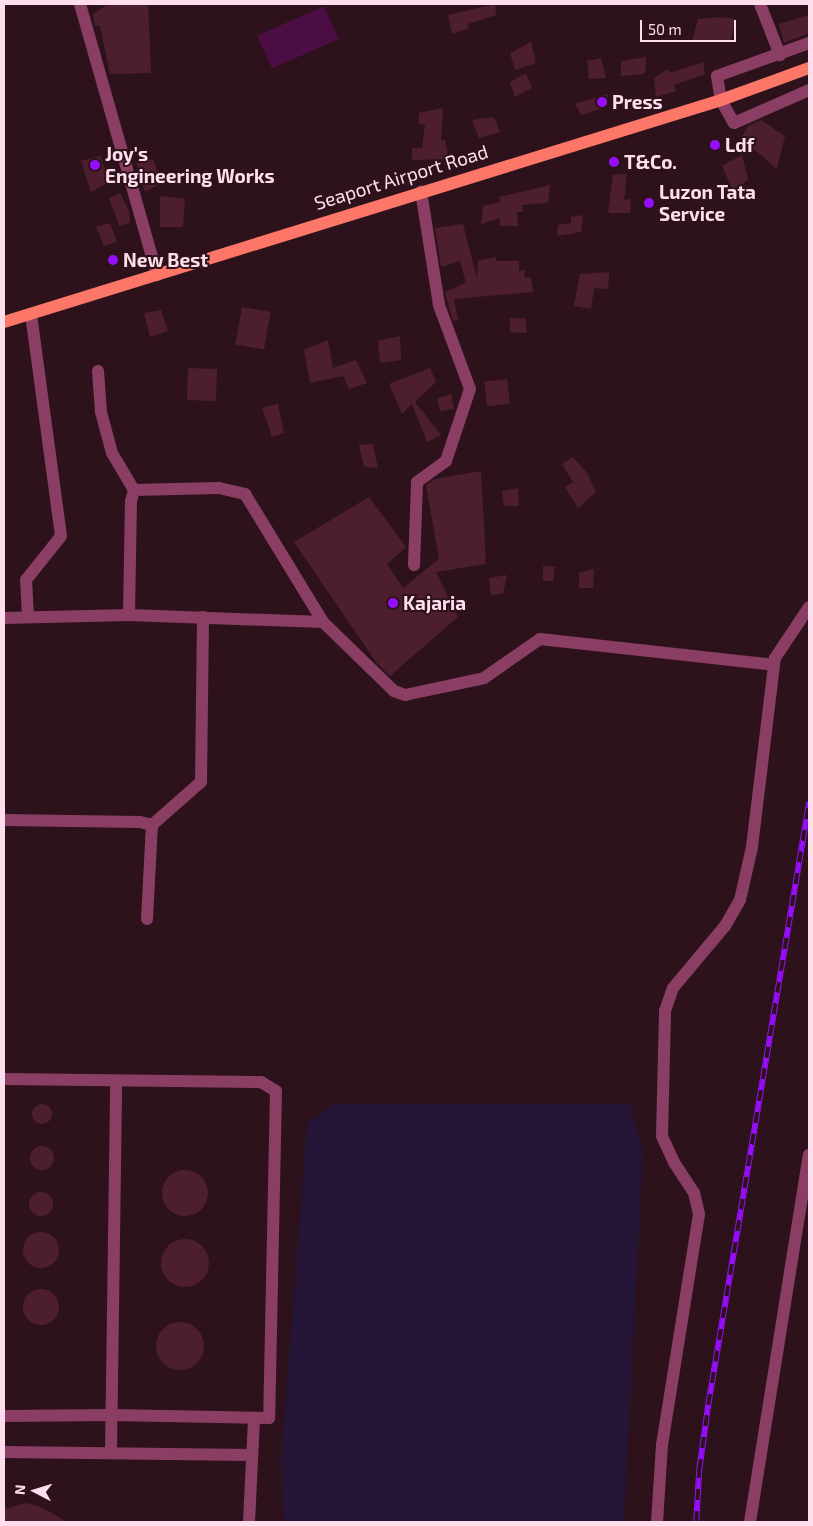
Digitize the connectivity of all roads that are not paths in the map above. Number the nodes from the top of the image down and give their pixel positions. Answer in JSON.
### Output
{"nodes":[{"id":1,"x":80,"y":4,"type":"edge"},
{"id":2,"x":760,"y":4,"type":"edge"},
{"id":3,"x":809,"y":43,"type":"edge"},
{"id":4,"x":780,"y":55,"type":"junction"},
{"id":5,"x":809,"y":68,"type":"edge"},
{"id":6,"x":809,"y":90,"type":"edge"},
{"id":7,"x":721,"y":100,"type":"junction"},
{"id":8,"x":421,"y":191,"type":"junction"},
{"id":9,"x":157,"y":275,"type":"junction"},
{"id":10,"x":31,"y":314,"type":"junction"},
{"id":11,"x":4,"y":322,"type":"edge"},
{"id":12,"x":98,"y":371,"type":"dead end"},
{"id":13,"x":134,"y":490,"type":"junction"},
{"id":14,"x":414,"y":564,"type":"dead end"},
{"id":15,"x":809,"y":607,"type":"edge"},
{"id":16,"x":129,"y":615,"type":"junction"},
{"id":17,"x":28,"y":617,"type":"junction"},
{"id":18,"x":203,"y":617,"type":"junction"},
{"id":19,"x":4,"y":618,"type":"edge"},
{"id":20,"x":323,"y":622,"type":"junction"},
{"id":21,"x":774,"y":665,"type":"junction"},
{"id":22,"x":4,"y":820,"type":"edge"},
{"id":23,"x":152,"y":825,"type":"junction"},
{"id":24,"x":147,"y":919,"type":"dead end"},
{"id":25,"x":4,"y":1079,"type":"edge"},
{"id":26,"x":116,"y":1081,"type":"junction"},
{"id":27,"x":809,"y":1156,"type":"edge"},
{"id":28,"x":112,"y":1415,"type":"junction"},
{"id":29,"x":4,"y":1416,"type":"edge"},
{"id":30,"x":254,"y":1418,"type":"junction"},
{"id":31,"x":4,"y":1452,"type":"edge"},
{"id":32,"x":111,"y":1453,"type":"junction"},
{"id":33,"x":251,"y":1455,"type":"junction"},
{"id":34,"x":249,"y":1522,"type":"edge"},
{"id":35,"x":657,"y":1522,"type":"edge"},
{"id":36,"x":750,"y":1522,"type":"edge"}],
"edges":[{"from":1,"to":9,"type":"street"},
{"from":2,"to":4,"type":"street"},
{"from":3,"to":4,"type":"street"},
{"from":4,"to":7,"type":"street"},
{"from":5,"to":7,"type":"main road","name":"Seaport Airport Road"},
{"from":6,"to":7,"type":"street"},
{"from":7,"to":8,"type":"main road","name":"Seaport Airport Road"},
{"from":8,"to":9,"type":"main road","name":"Seaport Airport Road"},
{"from":8,"to":14,"type":"street"},
{"from":9,"to":10,"type":"main road","name":"Seaport Airport Road"},
{"from":10,"to":11,"type":"main road","name":"Seaport Airport Road"},
{"from":10,"to":17,"type":"street"},
{"from":12,"to":13,"type":"street"},
{"from":13,"to":16,"type":"street"},
{"from":13,"to":20,"type":"street"},
{"from":15,"to":21,"type":"street"},
{"from":16,"to":17,"type":"street"},
{"from":16,"to":18,"type":"street"},
{"from":17,"to":19,"type":"street"},
{"from":18,"to":20,"type":"street"},
{"from":18,"to":23,"type":"street"},
{"from":20,"to":21,"type":"street"},
{"from":21,"to":35,"type":"street"},
{"from":22,"to":23,"type":"street"},
{"from":23,"to":24,"type":"street"},
{"from":25,"to":26,"type":"street"},
{"from":26,"to":28,"type":"street"},
{"from":26,"to":30,"type":"street"},
{"from":27,"to":36,"type":"street"},
{"from":28,"to":29,"type":"street"},
{"from":28,"to":30,"type":"street"},
{"from":28,"to":32,"type":"street"},
{"from":30,"to":33,"type":"street"},
{"from":31,"to":32,"type":"street"},
{"from":32,"to":33,"type":"street"},
{"from":33,"to":34,"type":"street"}]}
